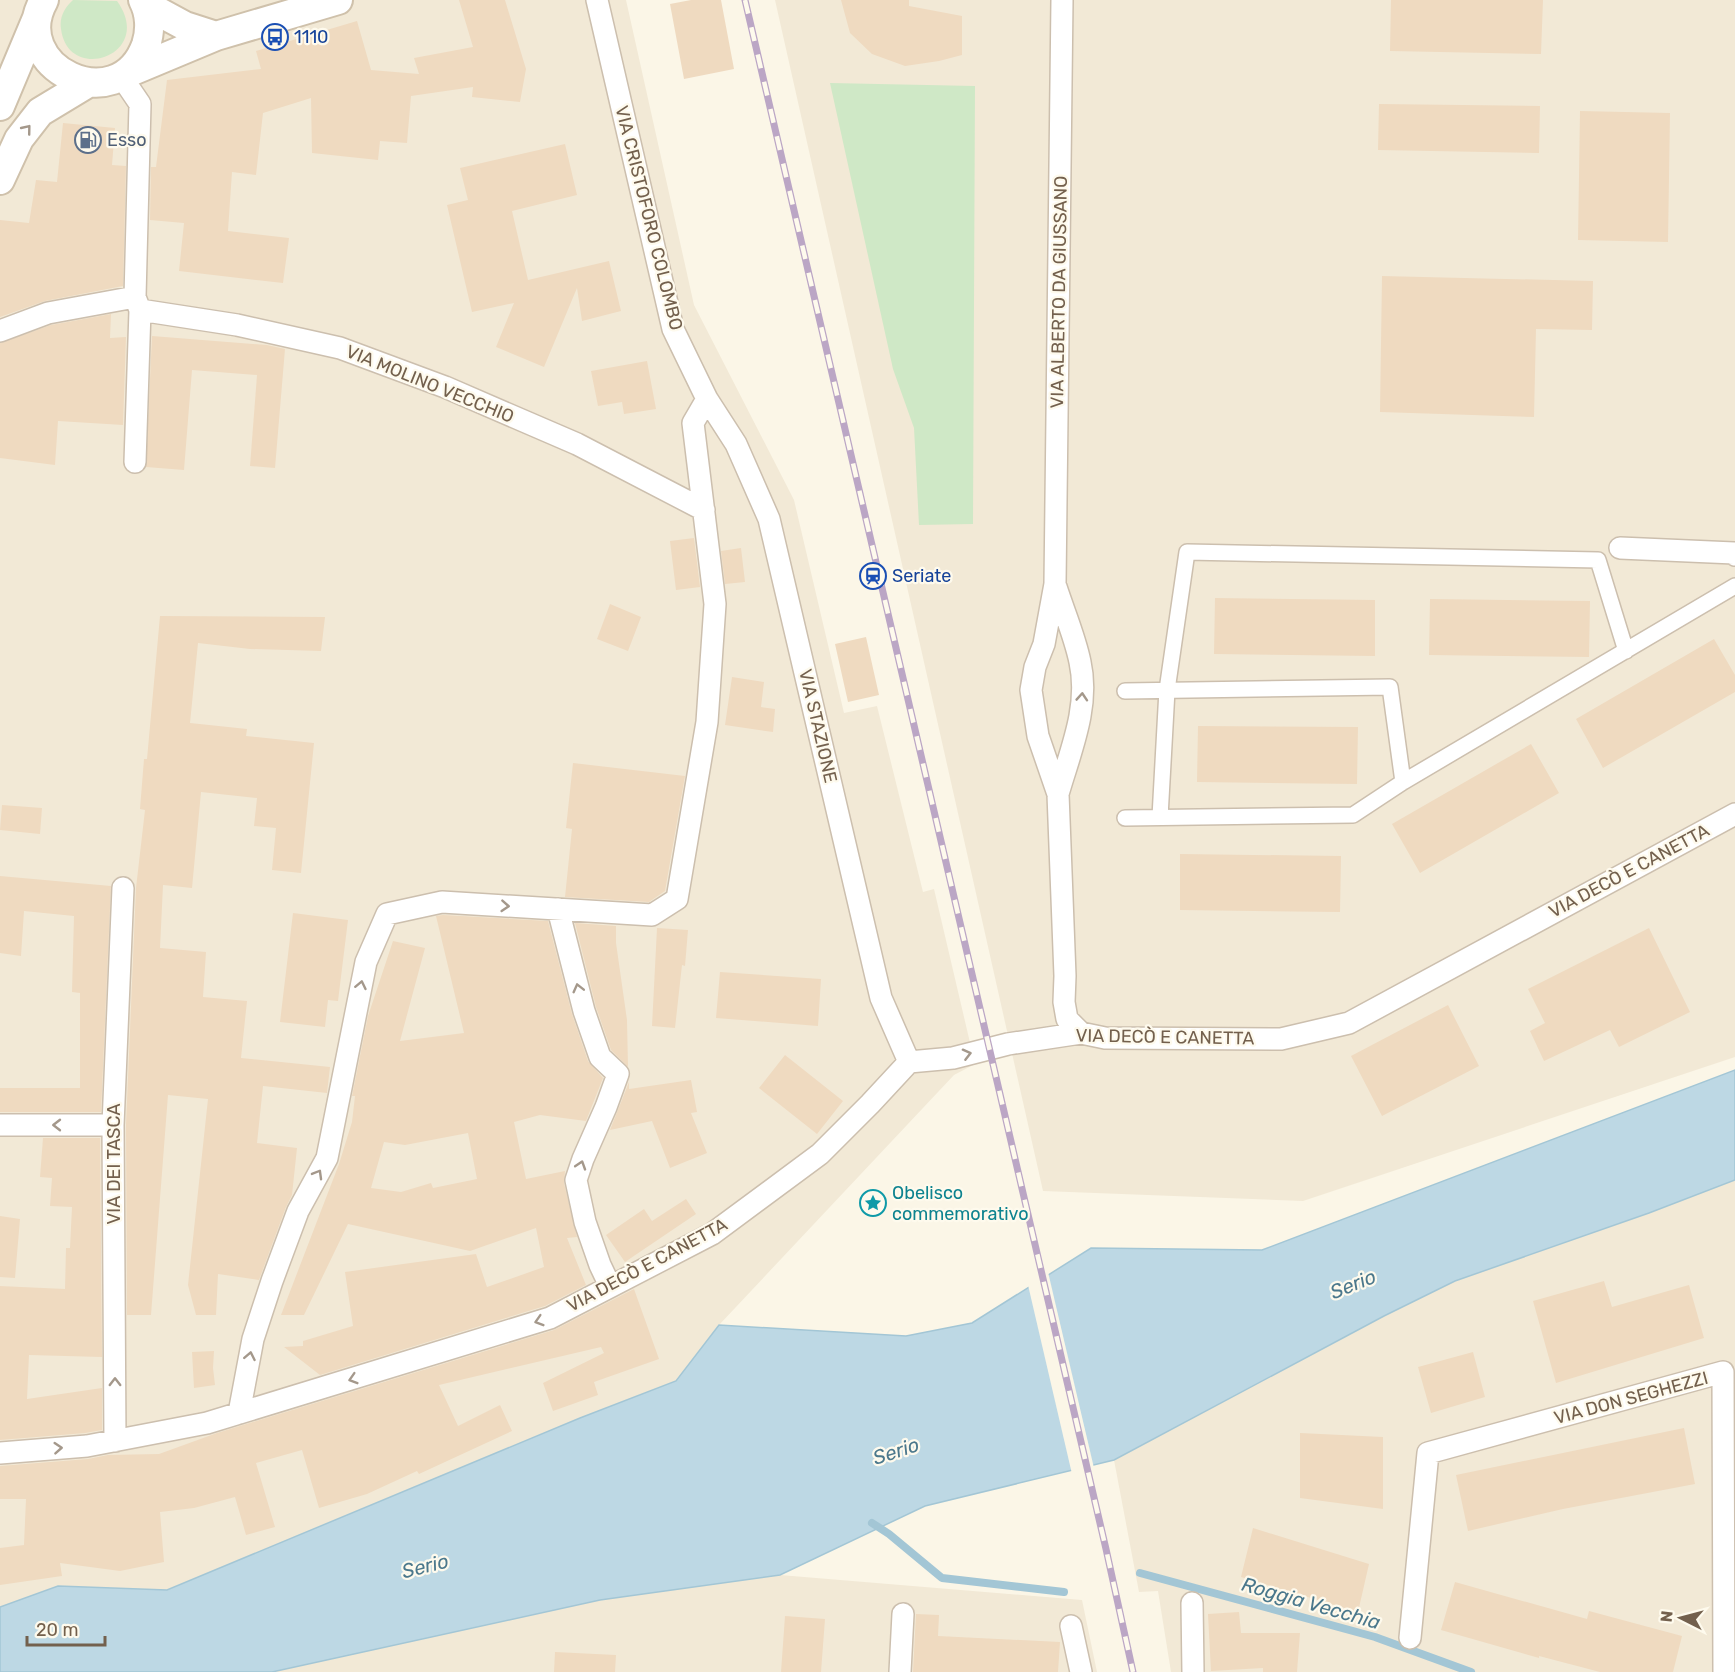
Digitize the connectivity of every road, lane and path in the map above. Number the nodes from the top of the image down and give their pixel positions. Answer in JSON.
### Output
{"nodes":[{"id":1,"x":338,"y":0,"type":"edge"},
{"id":2,"x":597,"y":0,"type":"edge"},
{"id":3,"x":1062,"y":0,"type":"edge"},
{"id":4,"x":144,"y":3,"type":"edge"},
{"id":5,"x":41,"y":9,"type":"edge"},
{"id":6,"x":216,"y":36,"type":"junction"},
{"id":7,"x":121,"y":76,"type":"junction"},
{"id":8,"x":88,"y":82,"type":"junction"},
{"id":9,"x":0,"y":106,"type":"edge"},
{"id":10,"x":0,"y":180,"type":"edge"},
{"id":11,"x":138,"y":303,"type":"junction"},
{"id":12,"x":0,"y":331,"type":"edge"},
{"id":13,"x":707,"y":399,"type":"junction"},
{"id":14,"x":135,"y":462,"type":"dead end"},
{"id":15,"x":704,"y":510,"type":"junction"},
{"id":16,"x":1620,"y":548,"type":"dead end"},
{"id":17,"x":1735,"y":555,"type":"edge"},
{"id":18,"x":1055,"y":584,"type":"junction"},
{"id":19,"x":1735,"y":586,"type":"edge"},
{"id":20,"x":1075,"y":643,"type":"junction"},
{"id":21,"x":1044,"y":644,"type":"junction"},
{"id":22,"x":1626,"y":651,"type":"junction"},
{"id":23,"x":1167,"y":690,"type":"junction"},
{"id":24,"x":1125,"y":691,"type":"dead end"},
{"id":25,"x":1038,"y":736,"type":"junction"},
{"id":26,"x":1073,"y":739,"type":"junction"},
{"id":27,"x":1403,"y":782,"type":"junction"},
{"id":28,"x":1058,"y":794,"type":"junction"},
{"id":29,"x":1735,"y":814,"type":"edge"},
{"id":30,"x":1125,"y":818,"type":"dead end"},
{"id":31,"x":1160,"y":818,"type":"junction"},
{"id":32,"x":123,"y":888,"type":"dead end"},
{"id":33,"x":558,"y":909,"type":"junction"},
{"id":34,"x":1081,"y":1033,"type":"junction"},
{"id":35,"x":909,"y":1062,"type":"junction"},
{"id":36,"x":0,"y":1125,"type":"edge"},
{"id":37,"x":113,"y":1125,"type":"junction"},
{"id":38,"x":610,"y":1286,"type":"junction"},
{"id":39,"x":239,"y":1413,"type":"junction"},
{"id":40,"x":115,"y":1441,"type":"junction"},
{"id":41,"x":0,"y":1453,"type":"edge"},
{"id":42,"x":1729,"y":1575,"type":"edge"},
{"id":43,"x":1192,"y":1603,"type":"dead end"},
{"id":44,"x":903,"y":1614,"type":"dead end"},
{"id":45,"x":1071,"y":1626,"type":"dead end"},
{"id":46,"x":1410,"y":1638,"type":"dead end"},
{"id":47,"x":900,"y":1672,"type":"edge"},
{"id":48,"x":1081,"y":1672,"type":"edge"},
{"id":49,"x":1193,"y":1672,"type":"edge"},
{"id":50,"x":1724,"y":1672,"type":"edge"}],
"edges":[{"from":1,"to":6,"type":"main road"},
{"from":2,"to":13,"type":"street","name":"VIA CRISTOFORO COLOMBO"},
{"from":3,"to":18,"type":"street","name":"VIA ALBERTO DA GIUSSANO"},
{"from":4,"to":6,"type":"main road"},
{"from":4,"to":7,"type":"main road"},
{"from":5,"to":8,"type":"main road"},
{"from":5,"to":9,"type":"main road"},
{"from":6,"to":7,"type":"main road"},
{"from":7,"to":8,"type":"main road"},
{"from":7,"to":11,"type":"street"},
{"from":10,"to":8,"type":"main road","one_way":true},
{"from":11,"to":12,"type":"street","name":"VIA MOLINO VECCHIO"},
{"from":11,"to":14,"type":"street"},
{"from":11,"to":15,"type":"street","name":"VIA MOLINO VECCHIO"},
{"from":13,"to":15,"type":"street"},
{"from":13,"to":35,"type":"street","name":"VIA STAZIONE"},
{"from":15,"to":33,"type":"street"},
{"from":16,"to":17,"type":"street"},
{"from":18,"to":20,"type":"street"},
{"from":18,"to":21,"type":"street"},
{"from":19,"to":22,"type":"street"},
{"from":20,"to":21,"type":"street"},
{"from":26,"to":20,"type":"street","one_way":true},
{"from":21,"to":25,"type":"street"},
{"from":22,"to":23,"type":"street"},
{"from":22,"to":27,"type":"street"},
{"from":23,"to":24,"type":"street"},
{"from":23,"to":27,"type":"street"},
{"from":23,"to":31,"type":"street"},
{"from":25,"to":26,"type":"street"},
{"from":25,"to":28,"type":"street"},
{"from":26,"to":28,"type":"street"},
{"from":27,"to":31,"type":"street"},
{"from":28,"to":34,"type":"street"},
{"from":29,"to":34,"type":"street","name":"VIA DECÒ E CANETTA"},
{"from":30,"to":31,"type":"street"},
{"from":32,"to":37,"type":"street","name":"VIA DEI TASCA"},
{"from":38,"to":33,"type":"street","one_way":true},
{"from":39,"to":33,"type":"street","one_way":true},
{"from":35,"to":34,"type":"street","name":"VIA DECÒ E CANETTA","one_way":true},
{"from":35,"to":38,"type":"street","name":"VIA DECÒ E CANETTA"},
{"from":37,"to":36,"type":"street","one_way":true},
{"from":40,"to":37,"type":"street","name":"VIA DEI TASCA","one_way":true},
{"from":38,"to":39,"type":"street","name":"VIA DECÒ E CANETTA","one_way":true},
{"from":39,"to":40,"type":"street","name":"VIA DECÒ E CANETTA"},
{"from":41,"to":40,"type":"street","name":"VIA DECÒ E CANETTA","one_way":true},
{"from":42,"to":46,"type":"street","name":"VIA DON SEGHEZZI"},
{"from":42,"to":50,"type":"street","name":"VIA DON SEGHEZZI"},
{"from":43,"to":49,"type":"street"},
{"from":44,"to":47,"type":"street"},
{"from":45,"to":48,"type":"street"}]}
